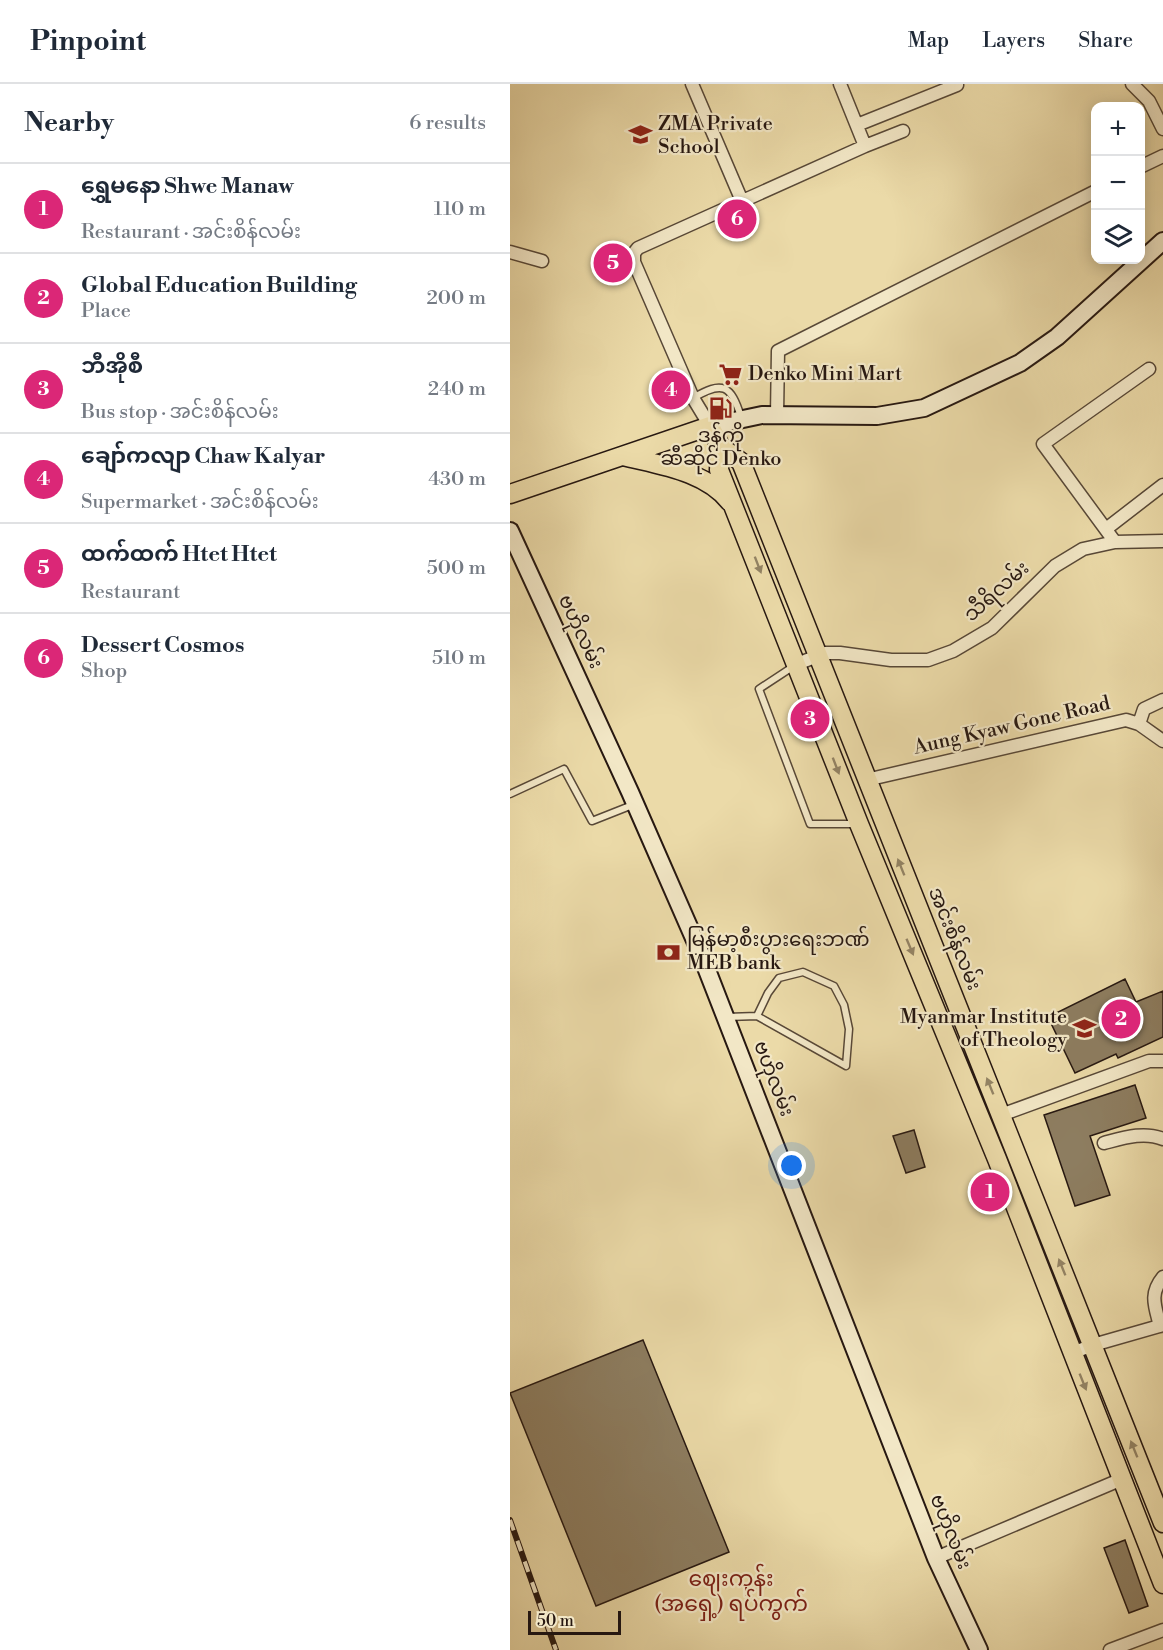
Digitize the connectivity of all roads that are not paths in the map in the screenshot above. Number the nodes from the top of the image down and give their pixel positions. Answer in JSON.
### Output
{"nodes":[{"id":1,"x":692,"y":84,"type":"edge"},
{"id":2,"x":840,"y":84,"type":"edge"},
{"id":3,"x":1132,"y":84,"type":"edge"},
{"id":4,"x":957,"y":85,"type":"edge"},
{"id":5,"x":857,"y":125,"type":"junction"},
{"id":6,"x":1163,"y":129,"type":"edge"},
{"id":7,"x":903,"y":131,"type":"dead end"},
{"id":8,"x":865,"y":146,"type":"junction"},
{"id":9,"x":1163,"y":156,"type":"edge"},
{"id":10,"x":1145,"y":165,"type":"edge"},
{"id":11,"x":1091,"y":193,"type":"edge"},
{"id":12,"x":742,"y":201,"type":"junction"},
{"id":13,"x":1163,"y":241,"type":"edge"},
{"id":14,"x":510,"y":252,"type":"edge"},
{"id":15,"x":542,"y":261,"type":"dead end"},
{"id":16,"x":1149,"y":369,"type":"dead end"},
{"id":17,"x":693,"y":398,"type":"junction"},
{"id":18,"x":777,"y":415,"type":"junction"},
{"id":19,"x":741,"y":419,"type":"junction"},
{"id":20,"x":710,"y":426,"type":"junction"},
{"id":21,"x":720,"y":446,"type":"junction"},
{"id":22,"x":623,"y":456,"type":"junction"},
{"id":23,"x":1163,"y":485,"type":"edge"},
{"id":24,"x":510,"y":494,"type":"edge"},
{"id":25,"x":736,"y":511,"type":"junction"},
{"id":26,"x":1106,"y":529,"type":"junction"},
{"id":27,"x":510,"y":531,"type":"edge"},
{"id":28,"x":1163,"y":541,"type":"edge"},
{"id":29,"x":1115,"y":542,"type":"junction"},
{"id":30,"x":818,"y":657,"type":"junction"},
{"id":31,"x":796,"y":664,"type":"junction"},
{"id":32,"x":1163,"y":700,"type":"edge"},
{"id":33,"x":1138,"y":724,"type":"junction"},
{"id":34,"x":1163,"y":741,"type":"edge"},
{"id":35,"x":866,"y":780,"type":"junction"},
{"id":36,"x":510,"y":794,"type":"edge"},
{"id":37,"x":636,"y":804,"type":"junction"},
{"id":38,"x":859,"y":824,"type":"junction"},
{"id":39,"x":912,"y":893,"type":"junction"},
{"id":40,"x":891,"y":902,"type":"junction"},
{"id":41,"x":757,"y":1016,"type":"junction"},
{"id":42,"x":726,"y":1017,"type":"junction"},
{"id":43,"x":970,"y":1037,"type":"junction"},
{"id":44,"x":950,"y":1045,"type":"junction"},
{"id":45,"x":1163,"y":1061,"type":"edge"},
{"id":46,"x":1001,"y":1115,"type":"junction"},
{"id":47,"x":1163,"y":1139,"type":"edge"},
{"id":48,"x":1104,"y":1143,"type":"dead end"},
{"id":49,"x":1016,"y":1153,"type":"junction"},
{"id":50,"x":997,"y":1159,"type":"junction"},
{"id":51,"x":1163,"y":1277,"type":"edge"},
{"id":52,"x":1162,"y":1325,"type":"edge"},
{"id":53,"x":1092,"y":1345,"type":"junction"},
{"id":54,"x":1072,"y":1353,"type":"junction"},
{"id":55,"x":1122,"y":1479,"type":"junction"},
{"id":56,"x":1163,"y":1523,"type":"edge"},
{"id":57,"x":936,"y":1558,"type":"junction"},
{"id":58,"x":1162,"y":1576,"type":"edge"},
{"id":59,"x":1163,"y":1630,"type":"edge"},
{"id":60,"x":979,"y":1650,"type":"edge"},
{"id":61,"x":1110,"y":1650,"type":"edge"}],
"edges":[{"from":1,"to":12,"type":"street"},
{"from":2,"to":5,"type":"street"},
{"from":3,"to":6,"type":"street"},
{"from":4,"to":5,"type":"street"},
{"from":5,"to":8,"type":"street"},
{"from":7,"to":8,"type":"street"},
{"from":8,"to":12,"type":"street"},
{"from":9,"to":10,"type":"street"},
{"from":11,"to":18,"type":"street"},
{"from":12,"to":17,"type":"street"},
{"from":13,"to":18,"type":"main road"},
{"from":14,"to":15,"type":"street"},
{"from":16,"to":26,"type":"street"},
{"from":17,"to":19,"type":"lane"},
{"from":17,"to":20,"type":"street"},
{"from":18,"to":19,"type":"main road"},
{"from":19,"to":20,"type":"main road"},
{"from":20,"to":21,"type":"main road","name":"အင်းစိန်လမ်း"},
{"from":20,"to":22,"type":"main road"},
{"from":21,"to":25,"type":"main road","name":"အင်းစိန်လမ်း"},
{"from":21,"to":30,"type":"main road","name":"အင်းစိန်လမ်း"},
{"from":22,"to":24,"type":"main road"},
{"from":22,"to":25,"type":"main road","name":"အင်းစိန်လမ်း"},
{"from":23,"to":26,"type":"street"},
{"from":25,"to":31,"type":"main road","name":"အင်းစိန်လမ်း","one_way":true},
{"from":26,"to":29,"type":"street"},
{"from":27,"to":37,"type":"main road","name":"ဗဟိုလမ်း"},
{"from":28,"to":29,"type":"street","name":"သီရိလမ်း"},
{"from":29,"to":30,"type":"street","name":"သီရိလမ်း"},
{"from":30,"to":31,"type":"street","name":"သီရိလမ်း"},
{"from":30,"to":35,"type":"main road","name":"အင်းစိန်လမ်း"},
{"from":31,"to":38,"type":"main road","name":"အင်းစိန်လမ်း","one_way":true},
{"from":31,"to":38,"type":"lane"},
{"from":32,"to":33,"type":"street"},
{"from":33,"to":34,"type":"street","name":"Aung Kyaw Gone Road"},
{"from":33,"to":35,"type":"street","name":"Aung Kyaw Gone Road"},
{"from":39,"to":35,"type":"main road","name":"အင်းစိန်လမ်း","one_way":true},
{"from":36,"to":37,"type":"lane"},
{"from":37,"to":42,"type":"main road","name":"ဗဟိုလမ်း"},
{"from":38,"to":40,"type":"main road","name":"အင်းစိန်လမ်း"},
{"from":39,"to":40,"type":"main road"},
{"from":39,"to":43,"type":"main road","name":"အင်းစိန်လမ်း"},
{"from":40,"to":44,"type":"main road","name":"အင်းစိန်လမ်း","one_way":true},
{"from":41,"to":41,"type":"lane"},
{"from":41,"to":42,"type":"lane"},
{"from":42,"to":57,"type":"main road","name":"ဗဟိုလမ်း"},
{"from":43,"to":44,"type":"main road"},
{"from":46,"to":43,"type":"main road","name":"အင်းစိန်လမ်း","one_way":true},
{"from":44,"to":50,"type":"main road","name":"အင်းစိန်လမ်း"},
{"from":45,"to":46,"type":"street"},
{"from":46,"to":49,"type":"main road","name":"အင်းစိန်လမ်း"},
{"from":47,"to":48,"type":"street"},
{"from":49,"to":50,"type":"main road"},
{"from":53,"to":49,"type":"main road","name":"အင်းစိန်လမ်း","one_way":true},
{"from":50,"to":54,"type":"main road","name":"အင်းစိန်လမ်း"},
{"from":51,"to":52,"type":"street"},
{"from":52,"to":53,"type":"street"},
{"from":53,"to":54,"type":"street"},
{"from":56,"to":53,"type":"main road","name":"အင်းစိန်လမ်း","one_way":true},
{"from":54,"to":55,"type":"main road","name":"အင်းစိန်လမ်း","one_way":true},
{"from":55,"to":57,"type":"street"},
{"from":55,"to":58,"type":"main road","name":"အင်းစိန်လမ်း"},
{"from":57,"to":60,"type":"main road","name":"ဗဟိုလမ်း"},
{"from":59,"to":61,"type":"street"}]}
